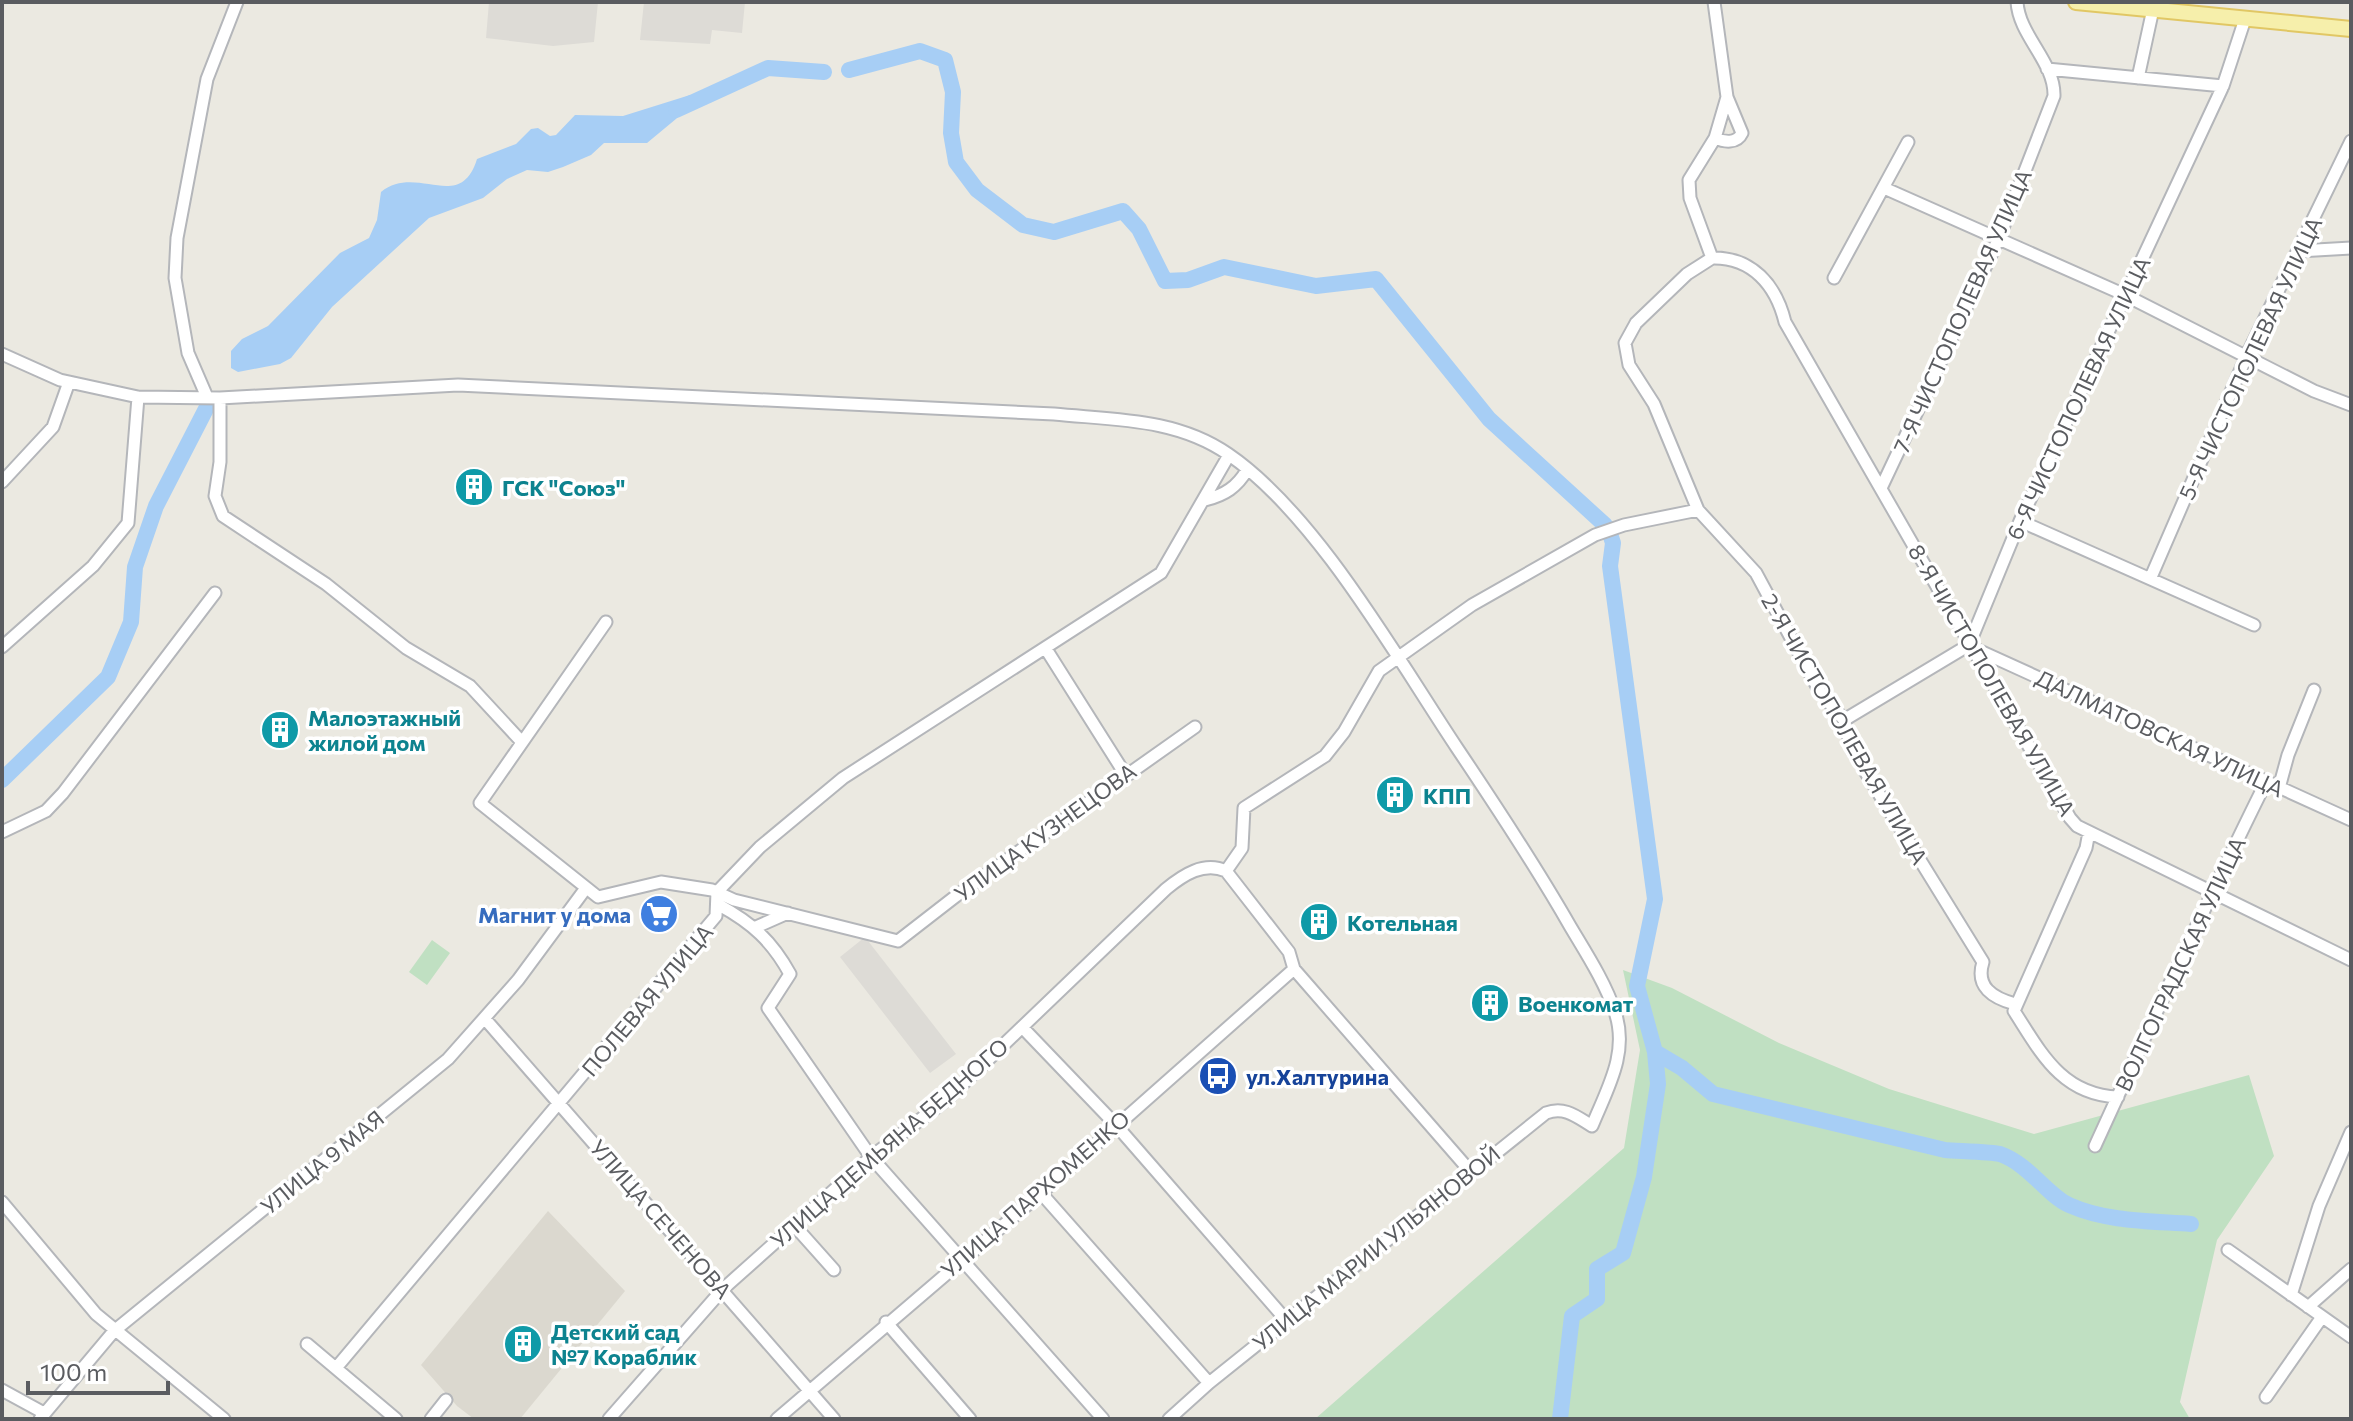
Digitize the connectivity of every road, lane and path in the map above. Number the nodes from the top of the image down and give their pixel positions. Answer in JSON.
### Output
{"nodes":[{"id":1,"x":237,"y":2,"type":"edge"},
{"id":2,"x":1714,"y":2,"type":"edge"},
{"id":3,"x":2017,"y":2,"type":"edge"},
{"id":4,"x":2076,"y":2,"type":"edge"},
{"id":5,"x":2153,"y":9,"type":"junction"},
{"id":6,"x":2245,"y":19,"type":"junction"},
{"id":7,"x":2351,"y":29,"type":"edge"},
{"id":8,"x":2047,"y":69,"type":"junction"},
{"id":9,"x":2138,"y":78,"type":"junction"},
{"id":10,"x":2223,"y":86,"type":"junction"},
{"id":11,"x":1727,"y":97,"type":"junction"},
{"id":12,"x":1715,"y":138,"type":"junction"},
{"id":13,"x":2351,"y":141,"type":"edge"},
{"id":14,"x":1908,"y":142,"type":"dead end"},
{"id":15,"x":1884,"y":188,"type":"junction"},
{"id":16,"x":1999,"y":238,"type":"junction"},
{"id":17,"x":2351,"y":248,"type":"edge"},
{"id":18,"x":2299,"y":251,"type":"junction"},
{"id":19,"x":1712,"y":258,"type":"junction"},
{"id":20,"x":1834,"y":278,"type":"dead end"},
{"id":21,"x":2125,"y":295,"type":"junction"},
{"id":22,"x":2247,"y":355,"type":"junction"},
{"id":23,"x":4,"y":359,"type":"edge"},
{"id":24,"x":69,"y":382,"type":"junction"},
{"id":25,"x":138,"y":397,"type":"junction"},
{"id":26,"x":214,"y":398,"type":"junction"},
{"id":27,"x":2351,"y":405,"type":"edge"},
{"id":28,"x":1229,"y":455,"type":"junction"},
{"id":29,"x":1247,"y":470,"type":"junction"},
{"id":30,"x":2,"y":482,"type":"edge"},
{"id":31,"x":1882,"y":486,"type":"junction"},
{"id":32,"x":1205,"y":500,"type":"junction"},
{"id":33,"x":1698,"y":510,"type":"junction"},
{"id":34,"x":2020,"y":521,"type":"junction"},
{"id":35,"x":2151,"y":577,"type":"junction"},
{"id":36,"x":215,"y":593,"type":"dead end"},
{"id":37,"x":606,"y":622,"type":"dead end"},
{"id":38,"x":2254,"y":625,"type":"dead end"},
{"id":39,"x":1969,"y":645,"type":"junction"},
{"id":40,"x":2,"y":647,"type":"edge"},
{"id":41,"x":1046,"y":649,"type":"junction"},
{"id":42,"x":1395,"y":657,"type":"junction"},
{"id":43,"x":2314,"y":690,"type":"dead end"},
{"id":44,"x":1844,"y":720,"type":"junction"},
{"id":45,"x":1195,"y":727,"type":"dead end"},
{"id":46,"x":520,"y":740,"type":"junction"},
{"id":47,"x":1125,"y":774,"type":"junction"},
{"id":48,"x":2266,"y":782,"type":"junction"},
{"id":49,"x":2279,"y":788,"type":"junction"},
{"id":50,"x":2351,"y":820,"type":"edge"},
{"id":51,"x":2,"y":832,"type":"edge"},
{"id":52,"x":2089,"y":832,"type":"junction"},
{"id":53,"x":1226,"y":871,"type":"junction"},
{"id":54,"x":586,"y":888,"type":"junction"},
{"id":55,"x":2212,"y":891,"type":"junction"},
{"id":56,"x":717,"y":892,"type":"junction"},
{"id":57,"x":719,"y":905,"type":"junction"},
{"id":58,"x":789,"y":912,"type":"junction"},
{"id":59,"x":756,"y":927,"type":"junction"},
{"id":60,"x":2351,"y":960,"type":"edge"},
{"id":61,"x":1294,"y":969,"type":"junction"},
{"id":62,"x":2015,"y":1004,"type":"junction"},
{"id":63,"x":486,"y":1020,"type":"junction"},
{"id":64,"x":1022,"y":1027,"type":"junction"},
{"id":65,"x":2118,"y":1097,"type":"junction"},
{"id":66,"x":560,"y":1104,"type":"junction"},
{"id":67,"x":1116,"y":1125,"type":"junction"},
{"id":68,"x":2351,"y":1132,"type":"edge"},
{"id":69,"x":2095,"y":1146,"type":"dead end"},
{"id":70,"x":871,"y":1157,"type":"junction"},
{"id":71,"x":1470,"y":1171,"type":"junction"},
{"id":72,"x":1041,"y":1193,"type":"junction"},
{"id":73,"x":2,"y":1202,"type":"edge"},
{"id":74,"x":793,"y":1224,"type":"junction"},
{"id":75,"x":2228,"y":1250,"type":"dead end"},
{"id":76,"x":960,"y":1259,"type":"junction"},
{"id":77,"x":2351,"y":1269,"type":"edge"},
{"id":78,"x":834,"y":1270,"type":"dead end"},
{"id":79,"x":723,"y":1289,"type":"junction"},
{"id":80,"x":2291,"y":1295,"type":"junction"},
{"id":81,"x":2308,"y":1307,"type":"junction"},
{"id":82,"x":2322,"y":1317,"type":"junction"},
{"id":83,"x":1286,"y":1320,"type":"junction"},
{"id":84,"x":886,"y":1322,"type":"junction"},
{"id":85,"x":114,"y":1331,"type":"junction"},
{"id":86,"x":2351,"y":1337,"type":"edge"},
{"id":87,"x":307,"y":1344,"type":"dead end"},
{"id":88,"x":336,"y":1368,"type":"junction"},
{"id":89,"x":1209,"y":1383,"type":"junction"},
{"id":90,"x":2,"y":1390,"type":"edge"},
{"id":91,"x":810,"y":1391,"type":"junction"},
{"id":92,"x":2266,"y":1397,"type":"dead end"},
{"id":93,"x":446,"y":1400,"type":"dead end"},
{"id":94,"x":42,"y":1416,"type":"edge"},
{"id":95,"x":224,"y":1419,"type":"edge"},
{"id":96,"x":396,"y":1419,"type":"edge"},
{"id":97,"x":431,"y":1419,"type":"edge"},
{"id":98,"x":609,"y":1419,"type":"edge"},
{"id":99,"x":777,"y":1419,"type":"edge"},
{"id":100,"x":834,"y":1419,"type":"edge"},
{"id":101,"x":970,"y":1419,"type":"edge"},
{"id":102,"x":1103,"y":1419,"type":"edge"},
{"id":103,"x":1169,"y":1419,"type":"edge"}],
"edges":[{"from":1,"to":26,"type":"street"},
{"from":2,"to":11,"type":"street"},
{"from":3,"to":8,"type":"street","name":"7-Я ЧИСТОПОЛЕВАЯ УЛИЦА"},
{"from":4,"to":5,"type":"main road"},
{"from":5,"to":6,"type":"main road"},
{"from":5,"to":9,"type":"street"},
{"from":6,"to":7,"type":"main road"},
{"from":6,"to":10,"type":"street","name":"6-Я ЧИСТОПОЛЕВАЯ УЛИЦА"},
{"from":8,"to":9,"type":"street"},
{"from":8,"to":16,"type":"street","name":"7-Я ЧИСТОПОЛЕВАЯ УЛИЦА"},
{"from":9,"to":10,"type":"street"},
{"from":10,"to":21,"type":"street","name":"6-Я ЧИСТОПОЛЕВАЯ УЛИЦА"},
{"from":11,"to":12,"type":"street"},
{"from":11,"to":12,"type":"street"},
{"from":12,"to":19,"type":"street"},
{"from":13,"to":18,"type":"street","name":"5-Я ЧИСТОПОЛЕВАЯ УЛИЦА"},
{"from":14,"to":15,"type":"street"},
{"from":15,"to":16,"type":"street"},
{"from":15,"to":20,"type":"street"},
{"from":16,"to":21,"type":"street"},
{"from":16,"to":31,"type":"street","name":"7-Я ЧИСТОПОЛЕВАЯ УЛИЦА"},
{"from":17,"to":18,"type":"street"},
{"from":18,"to":22,"type":"street","name":"5-Я ЧИСТОПОЛЕВАЯ УЛИЦА"},
{"from":19,"to":31,"type":"street","name":"8-Я ЧИСТОПОЛЕВАЯ УЛИЦА"},
{"from":19,"to":33,"type":"street","name":"2-Я ЧИСТОПОЛЕВАЯ УЛИЦА"},
{"from":21,"to":22,"type":"street"},
{"from":21,"to":34,"type":"street","name":"6-Я ЧИСТОПОЛЕВАЯ УЛИЦА"},
{"from":22,"to":27,"type":"street"},
{"from":22,"to":35,"type":"street","name":"5-Я ЧИСТОПОЛЕВАЯ УЛИЦА"},
{"from":23,"to":24,"type":"street"},
{"from":24,"to":25,"type":"street"},
{"from":24,"to":30,"type":"street"},
{"from":25,"to":26,"type":"street"},
{"from":25,"to":40,"type":"street"},
{"from":26,"to":28,"type":"street"},
{"from":26,"to":46,"type":"street"},
{"from":28,"to":29,"type":"street"},
{"from":28,"to":32,"type":"street"},
{"from":29,"to":32,"type":"street"},
{"from":29,"to":42,"type":"street"},
{"from":31,"to":39,"type":"street","name":"8-Я ЧИСТОПОЛЕВАЯ УЛИЦА"},
{"from":32,"to":41,"type":"street"},
{"from":33,"to":42,"type":"street"},
{"from":33,"to":44,"type":"street","name":"2-Я ЧИСТОПОЛЕВАЯ УЛИЦА"},
{"from":34,"to":35,"type":"street"},
{"from":34,"to":39,"type":"street","name":"6-Я ЧИСТОПОЛЕВАЯ УЛИЦА"},
{"from":35,"to":38,"type":"street"},
{"from":36,"to":51,"type":"street"},
{"from":37,"to":46,"type":"street"},
{"from":39,"to":44,"type":"street"},
{"from":39,"to":48,"type":"street","name":"ДАЛМАТОВСКАЯ УЛИЦА"},
{"from":39,"to":52,"type":"street","name":"8-Я ЧИСТОПОЛЕВАЯ УЛИЦА"},
{"from":41,"to":47,"type":"street"},
{"from":41,"to":56,"type":"street"},
{"from":42,"to":53,"type":"street"},
{"from":42,"to":71,"type":"street","name":"УЛИЦА МАРИИ УЛЬЯНОВОЙ"},
{"from":43,"to":49,"type":"street"},
{"from":44,"to":62,"type":"street","name":"2-Я ЧИСТОПОЛЕВАЯ УЛИЦА"},
{"from":45,"to":47,"type":"street","name":"УЛИЦА КУЗНЕЦОВА"},
{"from":46,"to":54,"type":"street"},
{"from":47,"to":58,"type":"street","name":"УЛИЦА КУЗНЕЦОВА"},
{"from":48,"to":49,"type":"street","name":"ДАЛМАТОВСКАЯ УЛИЦА"},
{"from":48,"to":55,"type":"street","name":"ВОЛГОГРАДСКАЯ УЛИЦА"},
{"from":49,"to":50,"type":"street","name":"ДАЛМАТОВСКАЯ УЛИЦА"},
{"from":52,"to":55,"type":"street"},
{"from":52,"to":62,"type":"street","name":"8-Я ЧИСТОПОЛЕВАЯ УЛИЦА"},
{"from":53,"to":61,"type":"street"},
{"from":53,"to":64,"type":"street","name":"УЛИЦА ДЕМЬЯНА БЕДНОГО"},
{"from":54,"to":56,"type":"street"},
{"from":54,"to":63,"type":"street","name":"УЛИЦА 9 МАЯ"},
{"from":55,"to":60,"type":"street"},
{"from":55,"to":65,"type":"street","name":"ВОЛГОГРАДСКАЯ УЛИЦА"},
{"from":56,"to":57,"type":"street","name":"ПОЛЕВАЯ УЛИЦА"},
{"from":56,"to":58,"type":"street"},
{"from":57,"to":59,"type":"street"},
{"from":57,"to":66,"type":"street","name":"ПОЛЕВАЯ УЛИЦА"},
{"from":58,"to":59,"type":"street"},
{"from":59,"to":70,"type":"street"},
{"from":61,"to":67,"type":"street","name":"УЛИЦА ПАРХОМЕНКО"},
{"from":61,"to":71,"type":"street"},
{"from":62,"to":65,"type":"street"},
{"from":63,"to":66,"type":"street","name":"УЛИЦА СЕЧЕНОВА"},
{"from":63,"to":85,"type":"street","name":"УЛИЦА 9 МАЯ"},
{"from":64,"to":67,"type":"street"},
{"from":64,"to":70,"type":"street","name":"УЛИЦА ДЕМЬЯНА БЕДНОГО"},
{"from":65,"to":69,"type":"street","name":"ВОЛГОГРАДСКАЯ УЛИЦА"},
{"from":66,"to":79,"type":"street","name":"УЛИЦА СЕЧЕНОВА"},
{"from":66,"to":88,"type":"street","name":"ПОЛЕВАЯ УЛИЦА"},
{"from":67,"to":72,"type":"street","name":"УЛИЦА ПАРХОМЕНКО"},
{"from":67,"to":83,"type":"street"},
{"from":68,"to":80,"type":"street"},
{"from":70,"to":74,"type":"street","name":"УЛИЦА ДЕМЬЯНА БЕДНОГО"},
{"from":70,"to":76,"type":"street"},
{"from":71,"to":83,"type":"street","name":"УЛИЦА МАРИИ УЛЬЯНОВОЙ"},
{"from":72,"to":76,"type":"street","name":"УЛИЦА ПАРХОМЕНКО"},
{"from":72,"to":89,"type":"street"},
{"from":73,"to":85,"type":"street"},
{"from":74,"to":78,"type":"street"},
{"from":74,"to":79,"type":"street","name":"УЛИЦА ДЕМЬЯНА БЕДНОГО"},
{"from":75,"to":80,"type":"street"},
{"from":76,"to":84,"type":"street","name":"УЛИЦА ПАРХОМЕНКО"},
{"from":76,"to":102,"type":"street"},
{"from":77,"to":81,"type":"street"},
{"from":79,"to":91,"type":"street","name":"УЛИЦА СЕЧЕНОВА"},
{"from":79,"to":98,"type":"street","name":"УЛИЦА ДЕМЬЯНА БЕДНОГО"},
{"from":80,"to":81,"type":"street"},
{"from":81,"to":82,"type":"street"},
{"from":82,"to":86,"type":"street"},
{"from":82,"to":92,"type":"street"},
{"from":83,"to":89,"type":"street","name":"УЛИЦА МАРИИ УЛЬЯНОВОЙ"},
{"from":84,"to":91,"type":"street","name":"УЛИЦА ПАРХОМЕНКО"},
{"from":84,"to":101,"type":"street"},
{"from":85,"to":94,"type":"street","name":"УЛИЦА 9 МАЯ"},
{"from":85,"to":95,"type":"street"},
{"from":87,"to":88,"type":"street"},
{"from":88,"to":96,"type":"street"},
{"from":89,"to":103,"type":"street","name":"УЛИЦА МАРИИ УЛЬЯНОВОЙ"},
{"from":90,"to":94,"type":"street"},
{"from":91,"to":99,"type":"street","name":"УЛИЦА ПАРХОМЕНКО"},
{"from":91,"to":100,"type":"street","name":"УЛИЦА СЕЧЕНОВА"},
{"from":93,"to":97,"type":"street"}]}
